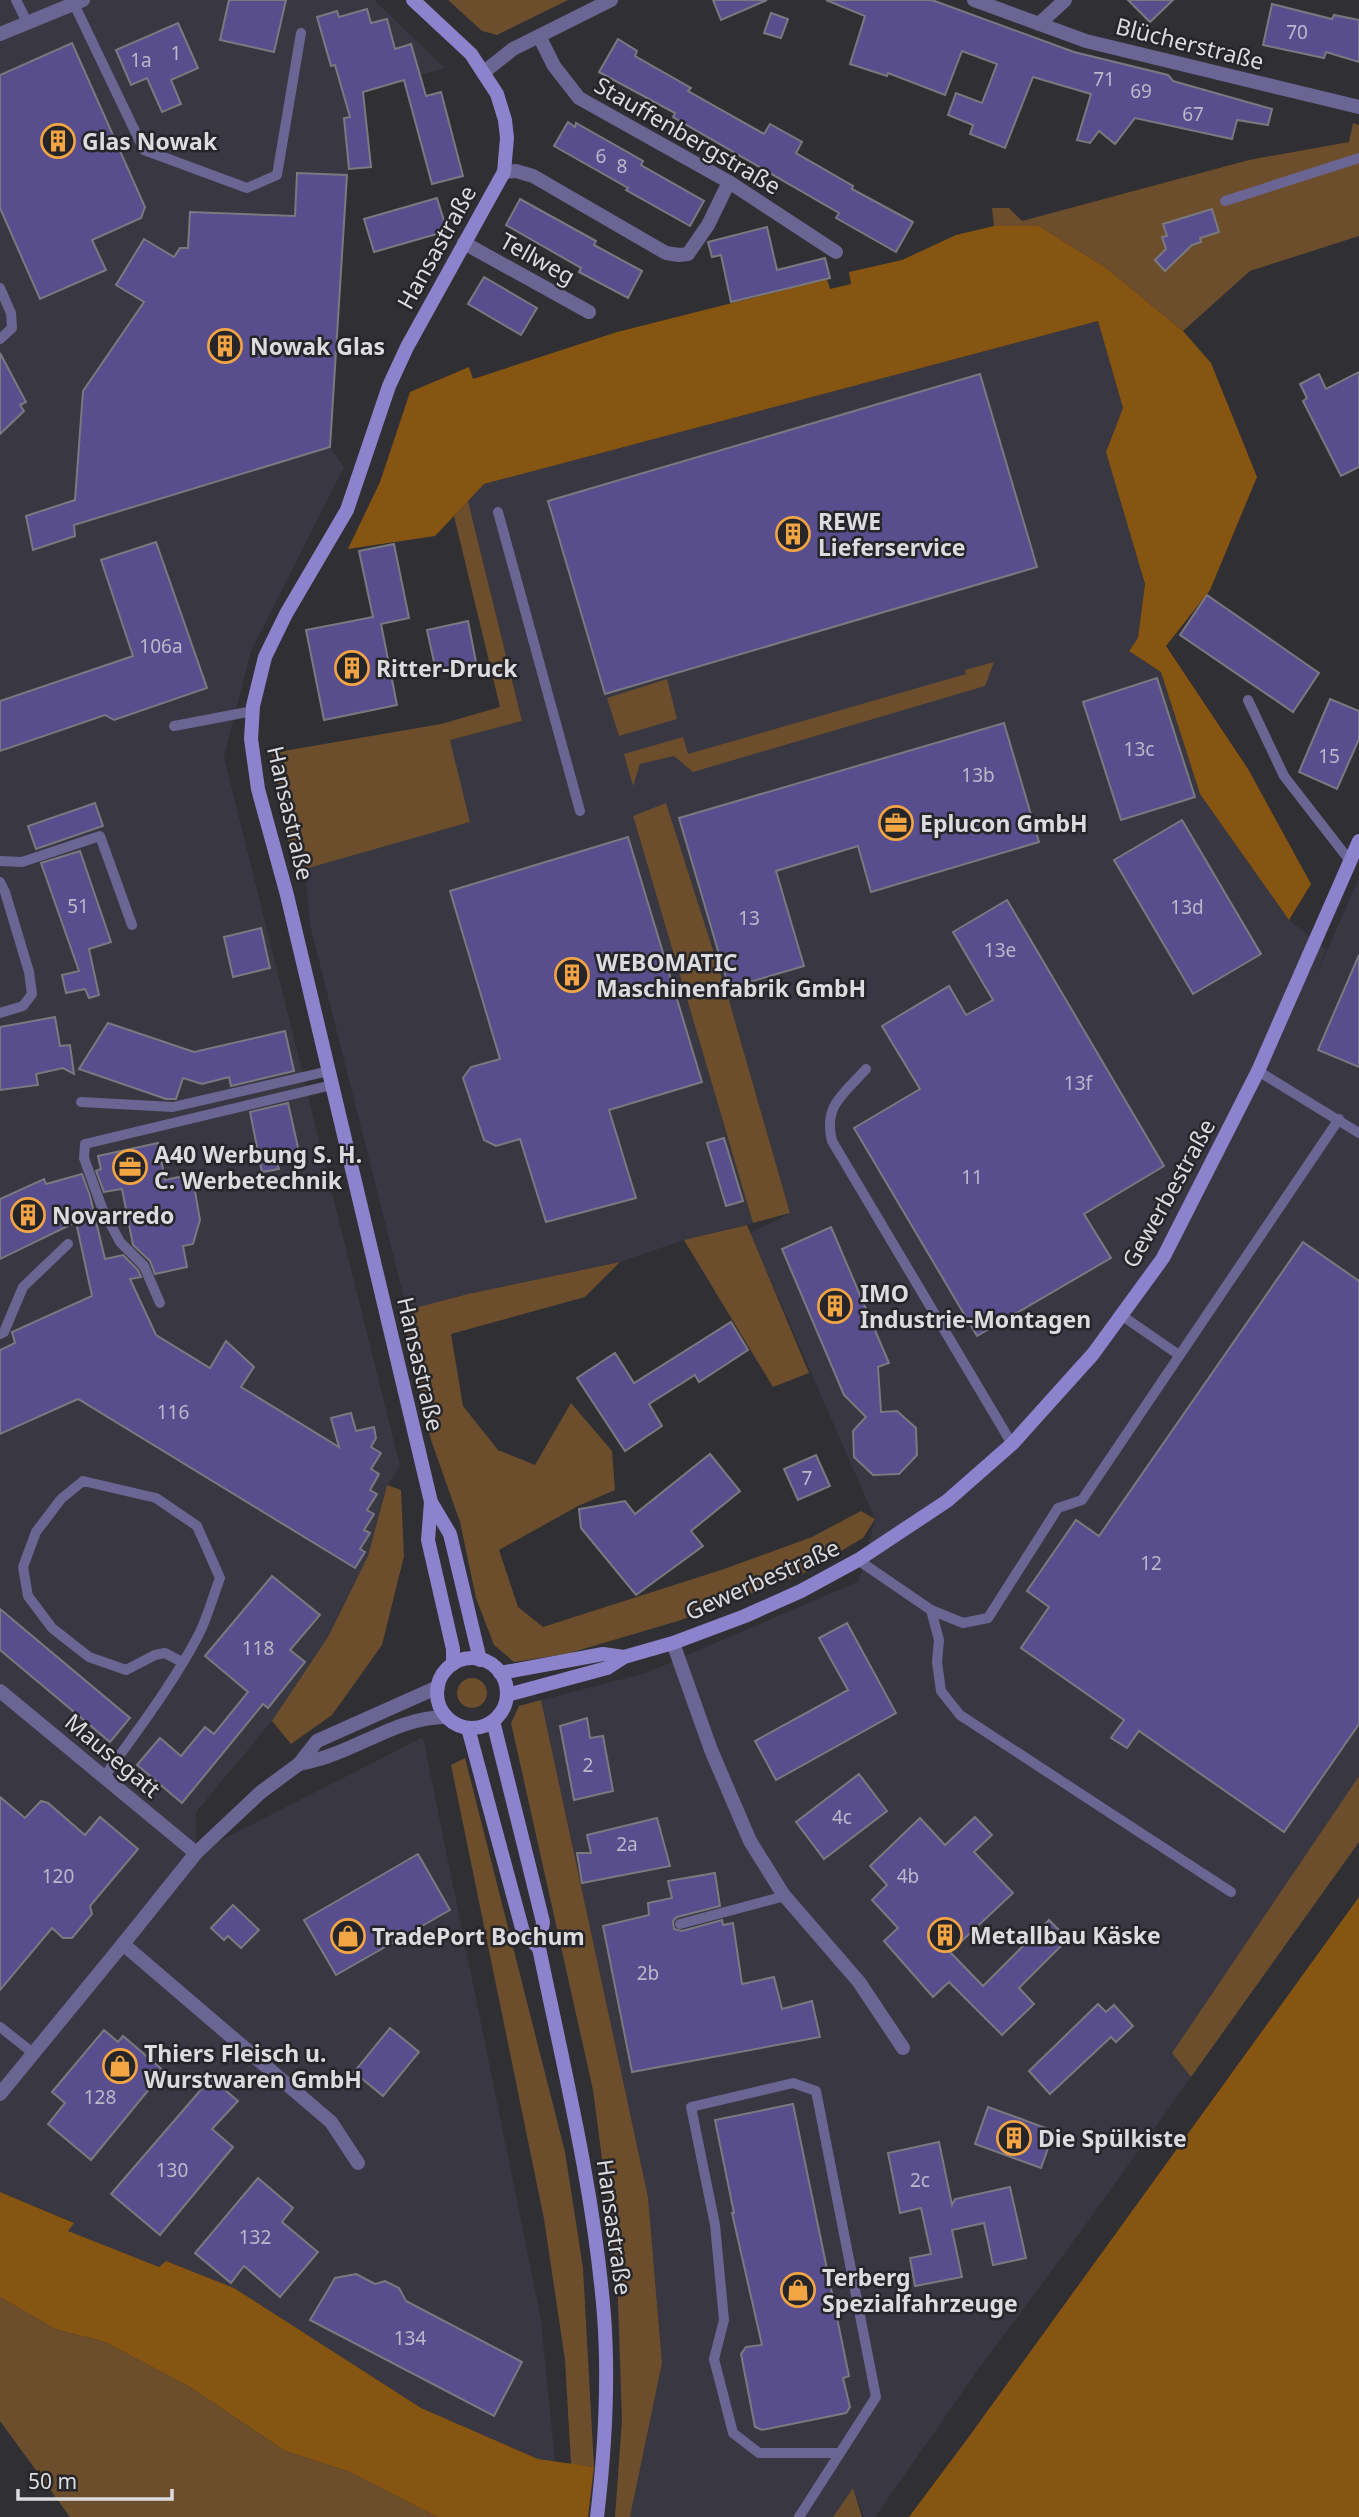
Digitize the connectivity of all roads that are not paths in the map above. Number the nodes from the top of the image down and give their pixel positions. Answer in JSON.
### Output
{"nodes":[{"id":1,"x":16,"y":0,"type":"edge"},
{"id":2,"x":413,"y":0,"type":"edge"},
{"id":3,"x":611,"y":0,"type":"edge"},
{"id":4,"x":974,"y":0,"type":"edge"},
{"id":5,"x":1065,"y":0,"type":"edge"},
{"id":6,"x":78,"y":2,"type":"edge"},
{"id":7,"x":27,"y":22,"type":"junction"},
{"id":8,"x":1039,"y":24,"type":"junction"},
{"id":9,"x":301,"y":33,"type":"dead end"},
{"id":10,"x":0,"y":34,"type":"edge"},
{"id":11,"x":539,"y":36,"type":"junction"},
{"id":12,"x":484,"y":72,"type":"junction"},
{"id":13,"x":1359,"y":107,"type":"edge"},
{"id":14,"x":1359,"y":158,"type":"edge"},
{"id":15,"x":503,"y":172,"type":"junction"},
{"id":16,"x":729,"y":182,"type":"junction"},
{"id":17,"x":1225,"y":201,"type":"dead end"},
{"id":18,"x":464,"y":243,"type":"junction"},
{"id":19,"x":836,"y":252,"type":"dead end"},
{"id":20,"x":0,"y":288,"type":"edge"},
{"id":21,"x":589,"y":312,"type":"dead end"},
{"id":22,"x":0,"y":339,"type":"edge"},
{"id":23,"x":498,"y":512,"type":"dead end"},
{"id":24,"x":1248,"y":700,"type":"dead end"},
{"id":25,"x":253,"y":711,"type":"junction"},
{"id":26,"x":174,"y":726,"type":"dead end"},
{"id":27,"x":580,"y":811,"type":"dead end"},
{"id":28,"x":1359,"y":841,"type":"edge"},
{"id":29,"x":1350,"y":861,"type":"junction"},
{"id":30,"x":0,"y":862,"type":"edge"},
{"id":31,"x":0,"y":882,"type":"edge"},
{"id":32,"x":132,"y":925,"type":"dead end"},
{"id":33,"x":0,"y":1013,"type":"edge"},
{"id":34,"x":866,"y":1069,"type":"dead end"},
{"id":35,"x":1258,"y":1071,"type":"junction"},
{"id":36,"x":330,"y":1078,"type":"junction"},
{"id":37,"x":81,"y":1102,"type":"dead end"},
{"id":38,"x":1339,"y":1119,"type":"junction"},
{"id":39,"x":1359,"y":1133,"type":"edge"},
{"id":40,"x":68,"y":1244,"type":"dead end"},
{"id":41,"x":160,"y":1303,"type":"dead end"},
{"id":42,"x":1121,"y":1315,"type":"junction"},
{"id":43,"x":0,"y":1334,"type":"edge"},
{"id":44,"x":1179,"y":1355,"type":"junction"},
{"id":45,"x":1012,"y":1444,"type":"junction"},
{"id":46,"x":431,"y":1502,"type":"junction"},
{"id":47,"x":858,"y":1560,"type":"junction"},
{"id":48,"x":931,"y":1610,"type":"junction"},
{"id":49,"x":673,"y":1643,"type":"junction"},
{"id":50,"x":624,"y":1657,"type":"junction"},
{"id":51,"x":480,"y":1660,"type":"junction"},
{"id":52,"x":182,"y":1662,"type":"junction"},
{"id":53,"x":453,"y":1664,"type":"junction"},
{"id":54,"x":500,"y":1673,"type":"junction"},
{"id":55,"x":438,"y":1687,"type":"junction"},
{"id":56,"x":0,"y":1691,"type":"edge"},
{"id":57,"x":507,"y":1695,"type":"junction"},
{"id":58,"x":446,"y":1717,"type":"junction"},
{"id":59,"x":493,"y":1721,"type":"junction"},
{"id":60,"x":468,"y":1728,"type":"junction"},
{"id":61,"x":299,"y":1764,"type":"junction"},
{"id":62,"x":104,"y":1777,"type":"junction"},
{"id":63,"x":196,"y":1853,"type":"junction"},
{"id":64,"x":1231,"y":1892,"type":"dead end"},
{"id":65,"x":785,"y":1896,"type":"junction"},
{"id":66,"x":680,"y":1924,"type":"dead end"},
{"id":67,"x":123,"y":1944,"type":"junction"},
{"id":68,"x":539,"y":1948,"type":"junction"},
{"id":69,"x":0,"y":2027,"type":"edge"},
{"id":70,"x":903,"y":2048,"type":"dead end"},
{"id":71,"x":33,"y":2053,"type":"junction"},
{"id":72,"x":0,"y":2094,"type":"edge"},
{"id":73,"x":358,"y":2163,"type":"dead end"},
{"id":74,"x":840,"y":2453,"type":"junction"},
{"id":75,"x":597,"y":2517,"type":"edge"},
{"id":76,"x":799,"y":2517,"type":"edge"}],
"edges":[{"from":1,"to":7,"type":"lane"},
{"from":2,"to":12,"type":"street","name":"Hansastraße"},
{"from":3,"to":11,"type":"street"},
{"from":4,"to":8,"type":"street","name":"Blücherstraße"},
{"from":5,"to":8,"type":"street"},
{"from":6,"to":7,"type":"street"},
{"from":6,"to":9,"type":"lane"},
{"from":7,"to":10,"type":"street"},
{"from":8,"to":13,"type":"street","name":"Blücherstraße"},
{"from":11,"to":12,"type":"street"},
{"from":11,"to":16,"type":"street","name":"Stauffenbergstraße"},
{"from":12,"to":15,"type":"street","name":"Hansastraße"},
{"from":14,"to":17,"type":"lane"},
{"from":15,"to":16,"type":"street"},
{"from":15,"to":18,"type":"street","name":"Hansastraße"},
{"from":16,"to":19,"type":"street","name":"Stauffenbergstraße"},
{"from":18,"to":21,"type":"street","name":"Tellweg"},
{"from":18,"to":25,"type":"street","name":"Hansastraße"},
{"from":20,"to":22,"type":"lane"},
{"from":23,"to":27,"type":"lane"},
{"from":24,"to":29,"type":"lane"},
{"from":25,"to":26,"type":"lane"},
{"from":25,"to":36,"type":"street","name":"Hansastraße"},
{"from":28,"to":29,"type":"street","name":"Gewerbestraße"},
{"from":29,"to":35,"type":"street","name":"Gewerbestraße"},
{"from":30,"to":32,"type":"lane"},
{"from":31,"to":33,"type":"lane"},
{"from":34,"to":45,"type":"lane"},
{"from":35,"to":38,"type":"lane"},
{"from":35,"to":42,"type":"street","name":"Gewerbestraße"},
{"from":36,"to":37,"type":"lane"},
{"from":36,"to":41,"type":"lane"},
{"from":36,"to":46,"type":"street","name":"Hansastraße"},
{"from":38,"to":39,"type":"lane"},
{"from":38,"to":44,"type":"lane"},
{"from":40,"to":43,"type":"lane"},
{"from":42,"to":44,"type":"lane"},
{"from":42,"to":45,"type":"street","name":"Gewerbestraße"},
{"from":44,"to":48,"type":"lane"},
{"from":45,"to":47,"type":"street","name":"Gewerbestraße"},
{"from":46,"to":51,"type":"street","name":"Hansastraße"},
{"from":46,"to":53,"type":"street","name":"Hansastraße"},
{"from":47,"to":48,"type":"lane"},
{"from":47,"to":49,"type":"street","name":"Gewerbestraße"},
{"from":48,"to":64,"type":"lane"},
{"from":49,"to":50,"type":"street","name":"Gewerbestraße"},
{"from":49,"to":65,"type":"street","name":"Gewerbestraße"},
{"from":50,"to":54,"type":"street","name":"Gewerbestraße"},
{"from":50,"to":57,"type":"street","name":"Gewerbestraße"},
{"from":51,"to":53,"type":"street"},
{"from":51,"to":54,"type":"street"},
{"from":52,"to":52,"type":"lane"},
{"from":52,"to":62,"type":"lane"},
{"from":53,"to":55,"type":"street"},
{"from":54,"to":57,"type":"street"},
{"from":55,"to":58,"type":"street"},
{"from":55,"to":61,"type":"street"},
{"from":56,"to":62,"type":"street","name":"Mausegatt"},
{"from":57,"to":59,"type":"street"},
{"from":58,"to":60,"type":"street"},
{"from":58,"to":61,"type":"street"},
{"from":59,"to":60,"type":"street"},
{"from":59,"to":68,"type":"street","name":"Hansastraße"},
{"from":60,"to":68,"type":"street","name":"Hansastraße"},
{"from":61,"to":63,"type":"street"},
{"from":62,"to":63,"type":"street","name":"Mausegatt"},
{"from":63,"to":67,"type":"street"},
{"from":65,"to":66,"type":"lane"},
{"from":65,"to":70,"type":"street","name":"Gewerbestraße"},
{"from":67,"to":71,"type":"street"},
{"from":67,"to":73,"type":"street"},
{"from":68,"to":75,"type":"street","name":"Hansastraße"},
{"from":69,"to":71,"type":"lane"},
{"from":71,"to":72,"type":"street"},
{"from":74,"to":74,"type":"lane"},
{"from":74,"to":76,"type":"lane"}]}
